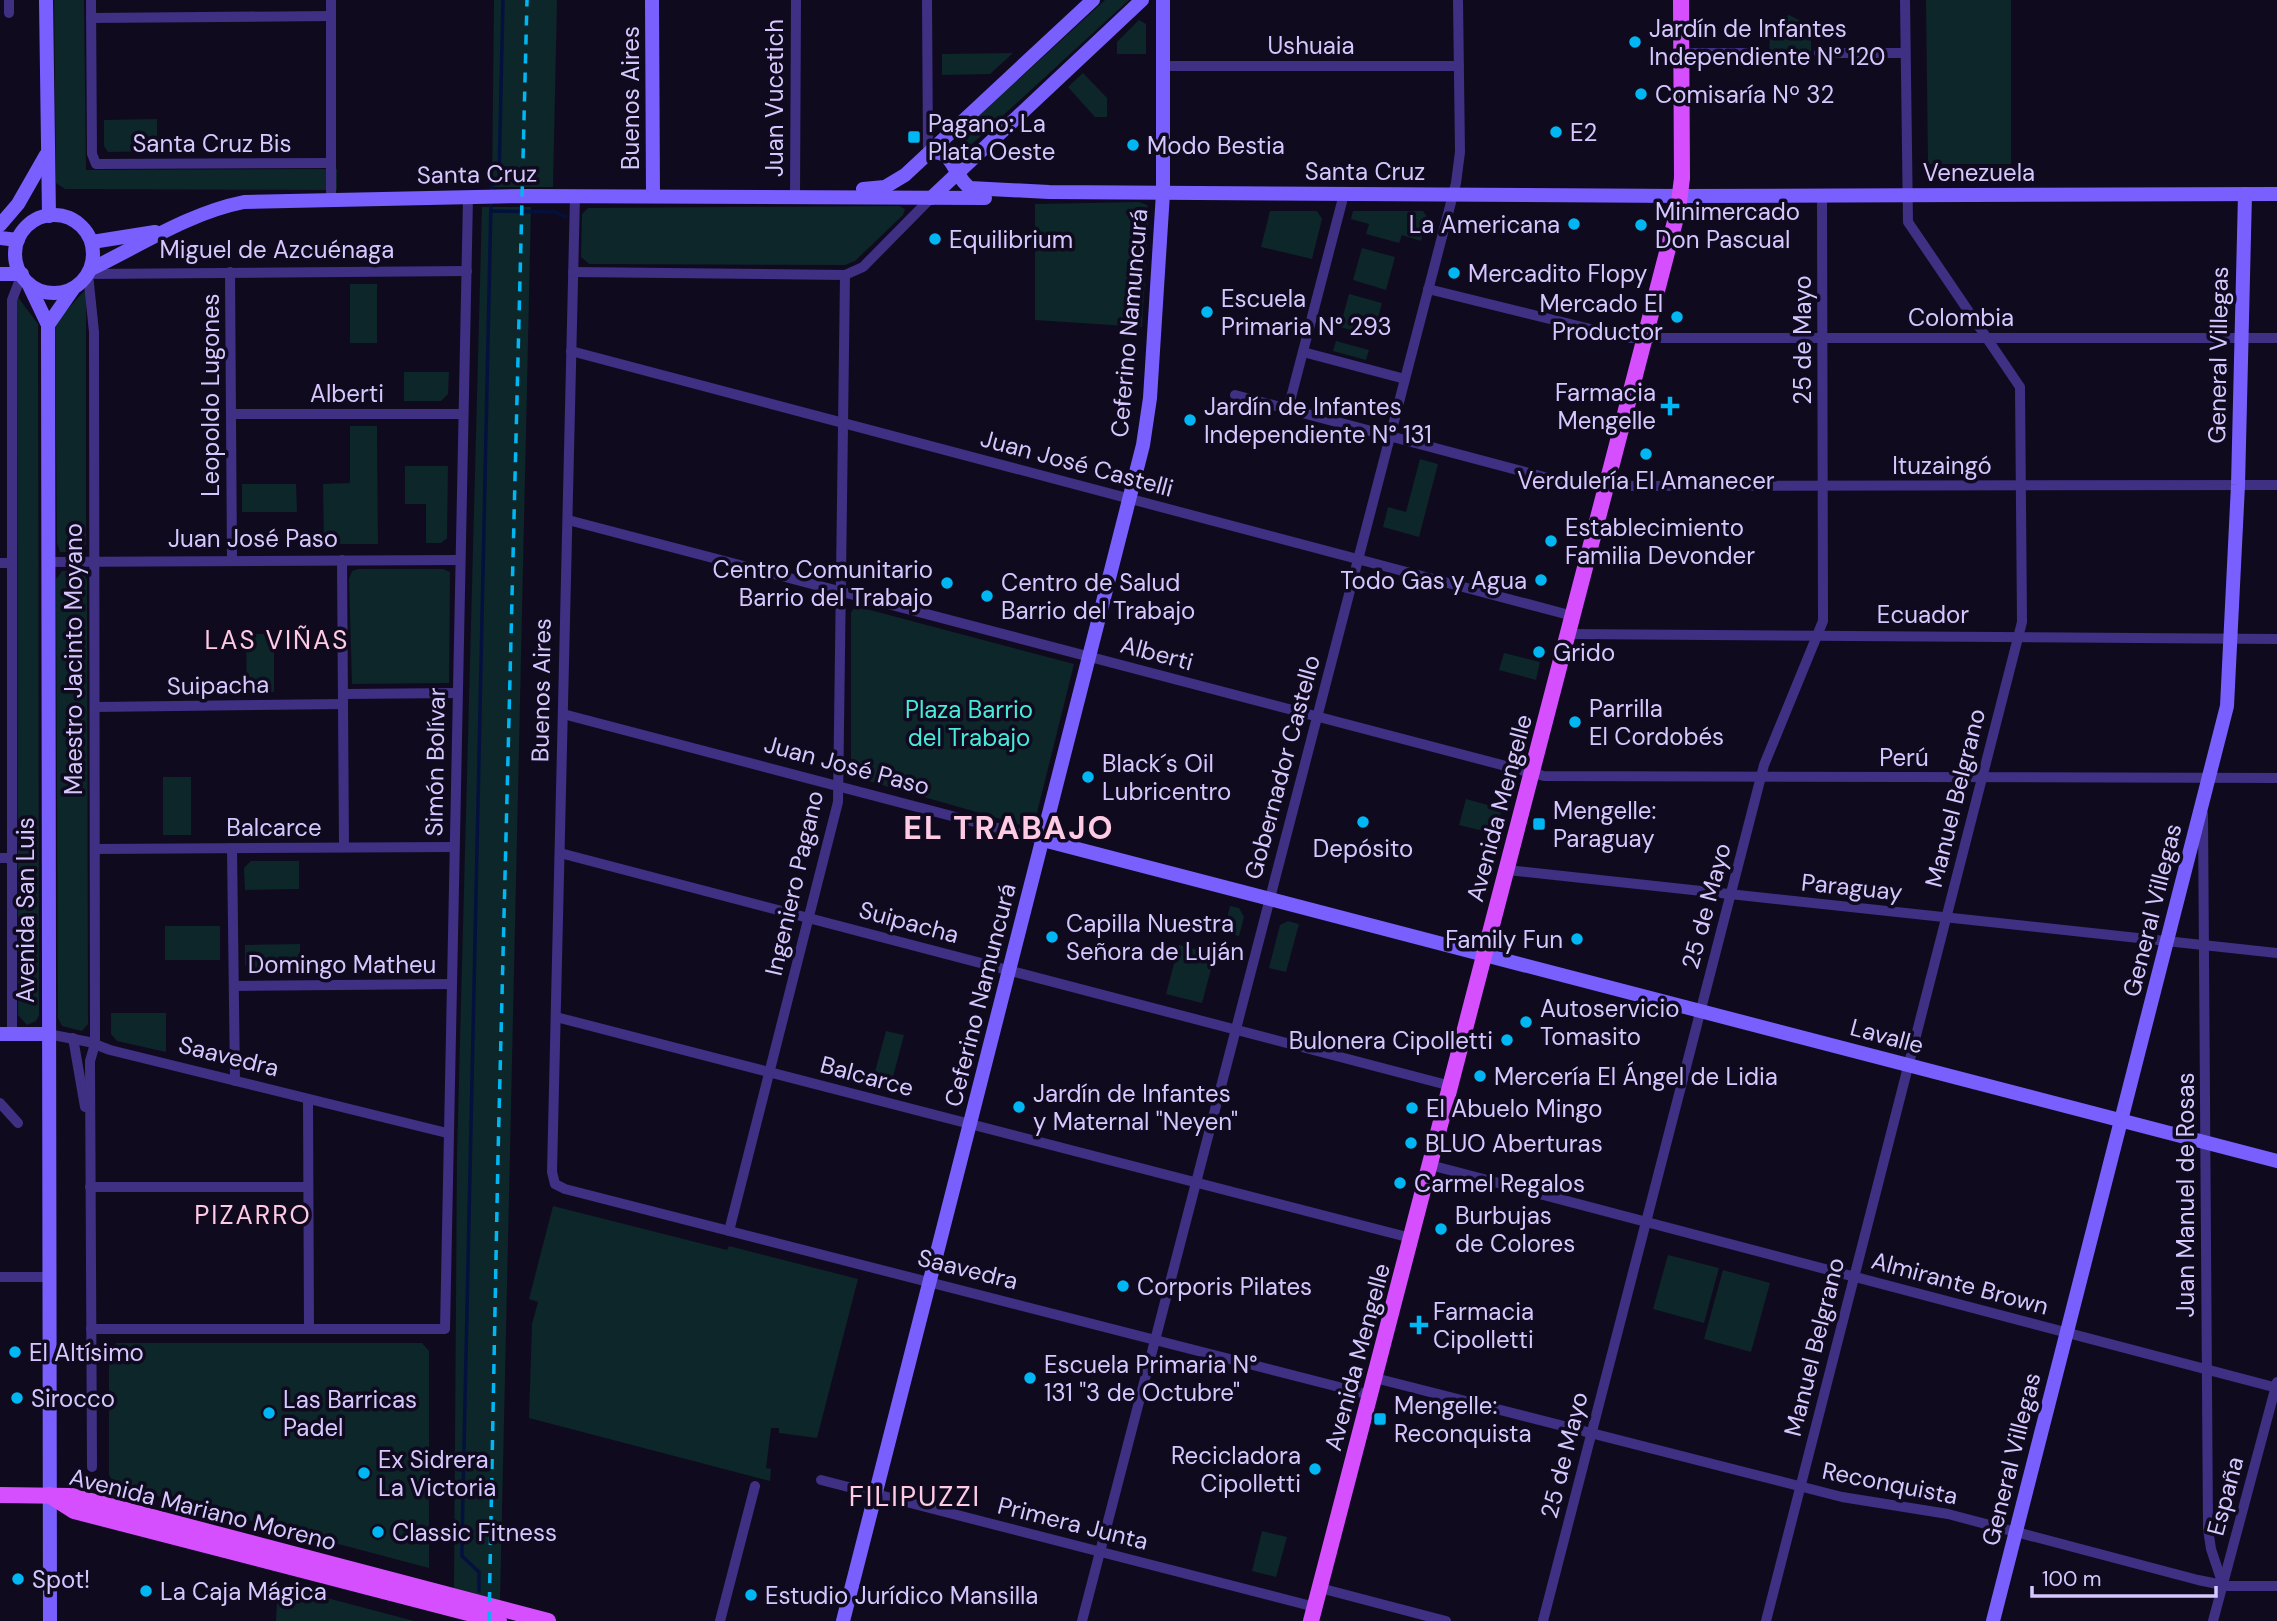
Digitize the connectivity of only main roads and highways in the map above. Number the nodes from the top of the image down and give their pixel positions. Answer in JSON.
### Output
{"nodes":[{"id":1,"x":46,"y":0,"type":"edge"},
{"id":2,"x":652,"y":0,"type":"edge"},
{"id":3,"x":1093,"y":0,"type":"edge"},
{"id":4,"x":1142,"y":0,"type":"edge"},
{"id":5,"x":1163,"y":0,"type":"edge"},
{"id":6,"x":1681,"y":0,"type":"edge"},
{"id":7,"x":46,"y":154,"type":"junction"},
{"id":8,"x":928,"y":154,"type":"junction"},
{"id":9,"x":957,"y":173,"type":"junction"},
{"id":10,"x":905,"y":175,"type":"junction"},
{"id":11,"x":1049,"y":192,"type":"junction"},
{"id":12,"x":1163,"y":193,"type":"junction"},
{"id":13,"x":2245,"y":194,"type":"junction"},
{"id":14,"x":2277,"y":194,"type":"edge"},
{"id":15,"x":653,"y":196,"type":"junction"},
{"id":16,"x":795,"y":196,"type":"junction"},
{"id":17,"x":1681,"y":196,"type":"junction"},
{"id":18,"x":925,"y":198,"type":"junction"},
{"id":19,"x":49,"y":216,"type":"junction"},
{"id":20,"x":0,"y":225,"type":"edge"},
{"id":21,"x":164,"y":231,"type":"junction"},
{"id":22,"x":0,"y":238,"type":"edge"},
{"id":23,"x":18,"y":240,"type":"junction"},
{"id":24,"x":92,"y":242,"type":"junction"},
{"id":25,"x":89,"y":271,"type":"junction"},
{"id":26,"x":0,"y":274,"type":"edge"},
{"id":27,"x":25,"y":278,"type":"junction"},
{"id":28,"x":73,"y":289,"type":"junction"},
{"id":29,"x":48,"y":325,"type":"junction"},
{"id":30,"x":1043,"y":839,"type":"junction"},
{"id":31,"x":1485,"y":955,"type":"junction"},
{"id":32,"x":6,"y":1034,"type":"edge"},
{"id":33,"x":48,"y":1034,"type":"junction"},
{"id":34,"x":2121,"y":1121,"type":"junction"},
{"id":35,"x":2277,"y":1161,"type":"edge"},
{"id":36,"x":0,"y":1494,"type":"edge"},
{"id":37,"x":50,"y":1494,"type":"junction"},
{"id":38,"x":1313,"y":1614,"type":"edge"},
{"id":39,"x":50,"y":1621,"type":"edge"},
{"id":40,"x":499,"y":1621,"type":"edge"},
{"id":41,"x":548,"y":1621,"type":"edge"},
{"id":42,"x":843,"y":1621,"type":"edge"},
{"id":43,"x":1993,"y":1621,"type":"edge"}],
"edges":[{"from":1,"to":7,"type":"main road"},
{"from":2,"to":15,"type":"main road","name":"Buenos Aires"},
{"from":3,"to":8,"type":"main road","name":"Santa Cruz"},
{"from":4,"to":9,"type":"main road"},
{"from":5,"to":12,"type":"main road","name":"Ceferino Namuncurá"},
{"from":6,"to":17,"type":"main road","name":"Avenida Mengelle"},
{"from":7,"to":19,"type":"main road"},
{"from":7,"to":20,"type":"main road"},
{"from":8,"to":9,"type":"main road","name":"Santa Cruz"},
{"from":8,"to":10,"type":"main road","name":"Santa Cruz"},
{"from":9,"to":11,"type":"main road","name":"Santa Cruz"},
{"from":9,"to":18,"type":"main road"},
{"from":10,"to":16,"type":"main road","name":"Santa Cruz"},
{"from":10,"to":18,"type":"main road"},
{"from":11,"to":12,"type":"main road","name":"Santa Cruz"},
{"from":11,"to":18,"type":"main road","name":"Santa Cruz"},
{"from":12,"to":17,"type":"main road","name":"Santa Cruz"},
{"from":12,"to":30,"type":"main road","name":"Ceferino Namuncurá"},
{"from":13,"to":14,"type":"main road","name":"Venezuela"},
{"from":13,"to":17,"type":"main road","name":"Venezuela"},
{"from":13,"to":34,"type":"main road","name":"General Villegas"},
{"from":15,"to":16,"type":"main road","name":"Santa Cruz"},
{"from":15,"to":21,"type":"main road","name":"Santa Cruz"},
{"from":16,"to":18,"type":"main road","name":"Santa Cruz"},
{"from":17,"to":31,"type":"main road","name":"Avenida Mengelle"},
{"from":19,"to":23,"type":"main road"},
{"from":19,"to":24,"type":"main road"},
{"from":21,"to":24,"type":"main road","name":"Santa Cruz"},
{"from":21,"to":25,"type":"main road","name":"Santa Cruz"},
{"from":22,"to":23,"type":"main road"},
{"from":23,"to":27,"type":"main road","name":"Avenida San Luis"},
{"from":24,"to":25,"type":"main road"},
{"from":25,"to":28,"type":"main road"},
{"from":26,"to":27,"type":"main road"},
{"from":27,"to":28,"type":"main road"},
{"from":27,"to":29,"type":"main road","name":"Avenida San Luis"},
{"from":28,"to":29,"type":"main road"},
{"from":29,"to":33,"type":"main road","name":"Avenida San Luis"},
{"from":30,"to":31,"type":"main road","name":"Juan José Paso"},
{"from":30,"to":42,"type":"main road","name":"Ceferino Namuncurá"},
{"from":31,"to":34,"type":"main road","name":"Lavalle"},
{"from":31,"to":38,"type":"main road","name":"Avenida Mengelle"},
{"from":32,"to":33,"type":"main road","name":"Saavedra"},
{"from":33,"to":37,"type":"main road","name":"Avenida San Luis"},
{"from":34,"to":35,"type":"main road","name":"Lavalle"},
{"from":34,"to":43,"type":"main road","name":"General Villegas"},
{"from":36,"to":37,"type":"main road","name":"Avenida Mariano Moreno"},
{"from":37,"to":39,"type":"main road","name":"Avenida San Luis"},
{"from":37,"to":40,"type":"main road","name":"Avenida Mariano Moreno"},
{"from":37,"to":41,"type":"main road","name":"Avenida Mariano Moreno"}]}
